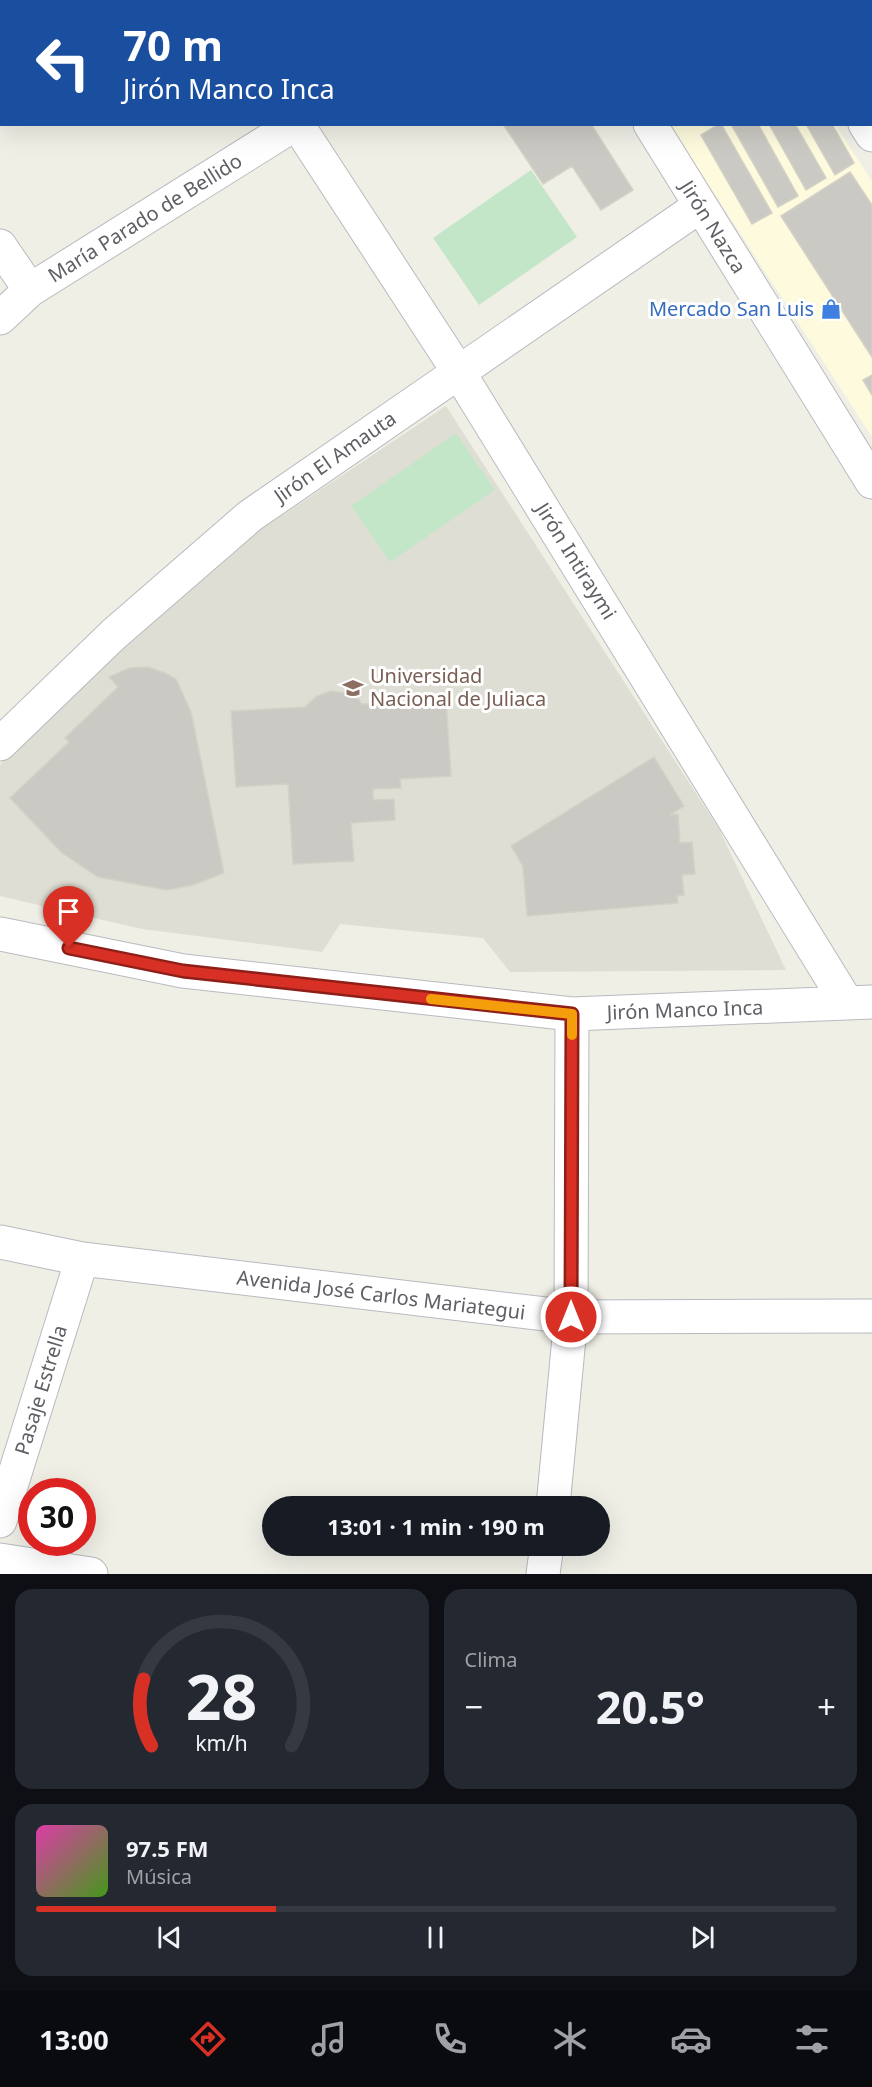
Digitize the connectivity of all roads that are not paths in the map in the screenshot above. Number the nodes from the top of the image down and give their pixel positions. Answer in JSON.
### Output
{"nodes":[{"id":1,"x":293,"y":126,"type":"edge"},
{"id":2,"x":297,"y":126,"type":"edge"},
{"id":3,"x":651,"y":126,"type":"edge"},
{"id":4,"x":700,"y":206,"type":"junction"},
{"id":5,"x":0,"y":246,"type":"edge"},
{"id":6,"x":30,"y":290,"type":"junction"},
{"id":7,"x":0,"y":318,"type":"edge"},
{"id":8,"x":458,"y":371,"type":"junction"},
{"id":9,"x":872,"y":482,"type":"edge"},
{"id":10,"x":0,"y":744,"type":"edge"},
{"id":11,"x":0,"y":934,"type":"edge"},
{"id":12,"x":860,"y":1002,"type":"edge"},
{"id":13,"x":572,"y":1014,"type":"junction"},
{"id":14,"x":0,"y":1242,"type":"edge"},
{"id":15,"x":82,"y":1258,"type":"junction"},
{"id":16,"x":872,"y":1316,"type":"edge"},
{"id":17,"x":571,"y":1317,"type":"junction"},
{"id":18,"x":554,"y":1496,"type":"edge"},
{"id":19,"x":0,"y":1521,"type":"edge"},
{"id":20,"x":545,"y":1556,"type":"edge"},
{"id":21,"x":0,"y":1560,"type":"edge"},
{"id":22,"x":91,"y":1574,"type":"edge"},
{"id":23,"x":543,"y":1574,"type":"edge"}],
"edges":[{"from":1,"to":6,"type":"street","name":"María Parado de Bellido"},
{"from":2,"to":8,"type":"street","name":"Jirón Intiraymi"},
{"from":3,"to":4,"type":"street","name":"Jirón Nazca"},
{"from":4,"to":8,"type":"street","name":"Jirón El Amauta"},
{"from":4,"to":9,"type":"street","name":"Jirón Nazca"},
{"from":5,"to":6,"type":"street"},
{"from":6,"to":7,"type":"street","name":"María Parado de Bellido"},
{"from":8,"to":10,"type":"street","name":"Jirón El Amauta"},
{"from":8,"to":12,"type":"street","name":"Jirón Intiraymi"},
{"from":11,"to":13,"type":"street","name":"Jirón Manco Inca"},
{"from":12,"to":13,"type":"street","name":"Jirón Manco Inca"},
{"from":13,"to":17,"type":"street"},
{"from":14,"to":15,"type":"street","name":"Avenida José Carlos Mariategui"},
{"from":15,"to":17,"type":"street","name":"Avenida José Carlos Mariategui"},
{"from":15,"to":19,"type":"street","name":"Pasaje Estrella"},
{"from":16,"to":17,"type":"street","name":"Avenida José Carlos Mariategui"},
{"from":17,"to":18,"type":"street"},
{"from":20,"to":23,"type":"street"},
{"from":21,"to":22,"type":"street"}]}
